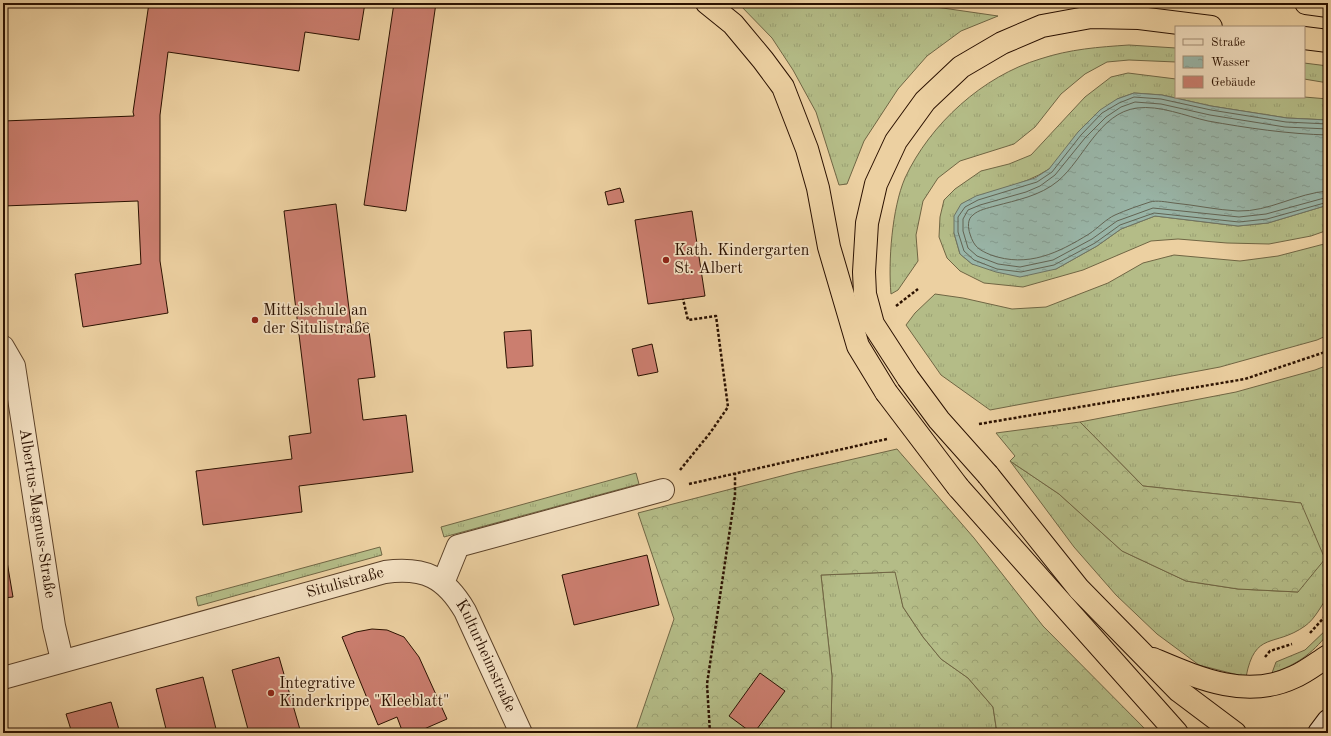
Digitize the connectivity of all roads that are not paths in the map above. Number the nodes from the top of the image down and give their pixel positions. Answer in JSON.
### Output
{"nodes":[{"id":1,"x":707,"y":3,"type":"edge"},
{"id":2,"x":1306,"y":3,"type":"edge"},
{"id":3,"x":1328,"y":6,"type":"edge"},
{"id":4,"x":1203,"y":26,"type":"edge"},
{"id":5,"x":1305,"y":38,"type":"edge"},
{"id":6,"x":1328,"y":41,"type":"edge"},
{"id":7,"x":3,"y":347,"type":"edge"},
{"id":8,"x":663,"y":490,"type":"road end"},
{"id":9,"x":443,"y":583,"type":"junction"},
{"id":10,"x":1143,"y":655,"type":"junction"},
{"id":11,"x":1328,"y":656,"type":"edge"},
{"id":12,"x":62,"y":660,"type":"junction"},
{"id":13,"x":3,"y":678,"type":"edge"},
{"id":14,"x":1328,"y":721,"type":"edge"},
{"id":15,"x":521,"y":733,"type":"edge"},
{"id":16,"x":1177,"y":733,"type":"edge"},
{"id":17,"x":1235,"y":733,"type":"edge"},
{"id":18,"x":1320,"y":733,"type":"edge"}],
"edges":[{"from":1,"to":16,"type":"highway","bridge":true},
{"from":2,"to":3,"type":"highway"},
{"from":4,"to":10,"type":"highway","bridge":true},
{"from":5,"to":6,"type":"highway"},
{"from":7,"to":12,"type":"street","name":"Albertus-Magnus-Straße"},
{"from":8,"to":9,"type":"street"},
{"from":9,"to":12,"type":"street","name":"Situlistraße"},
{"from":9,"to":15,"type":"street","name":"Kulturheimstraße"},
{"from":10,"to":11,"type":"highway"},
{"from":10,"to":17,"type":"highway"},
{"from":12,"to":13,"type":"street","name":"Situlistraße"},
{"from":14,"to":18,"type":"street"}]}
